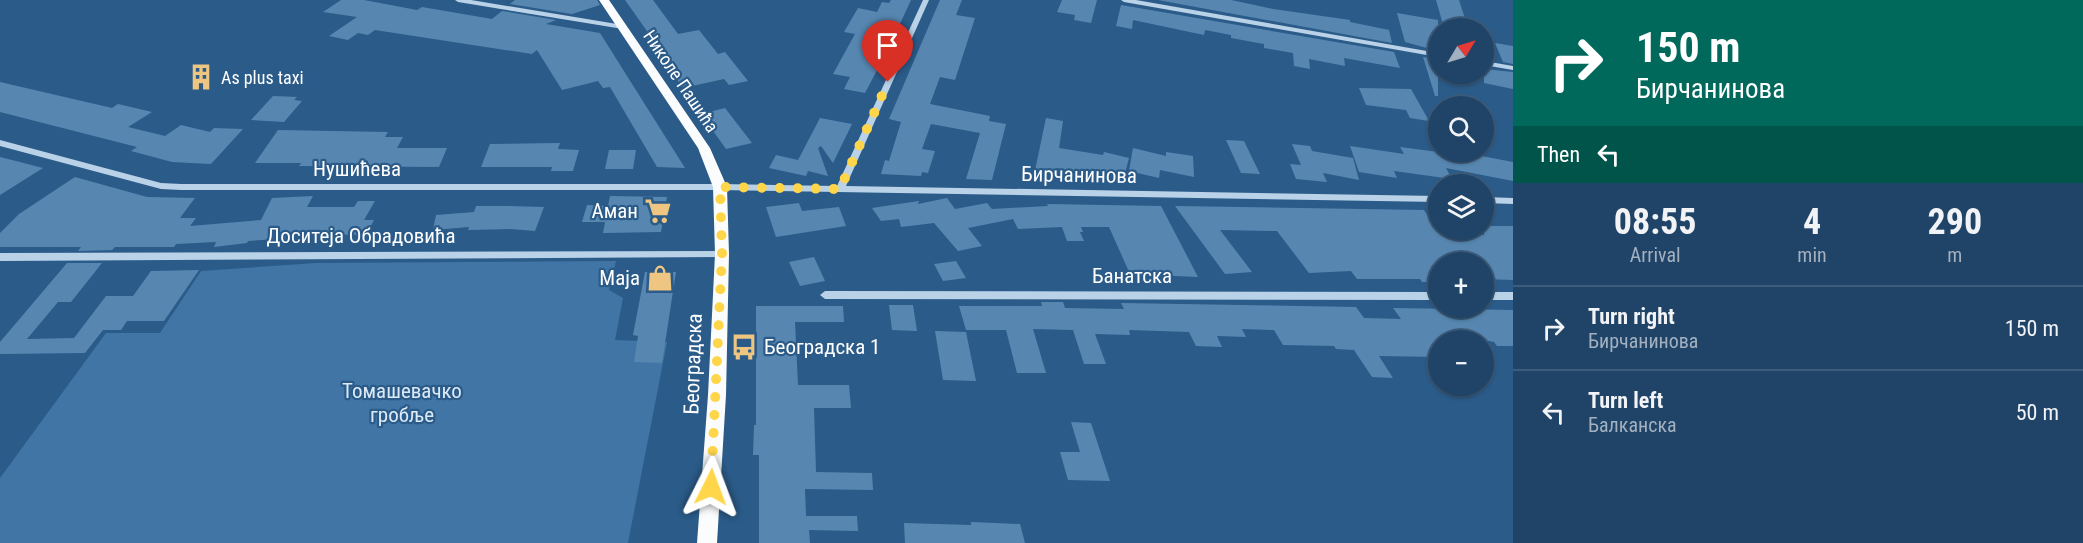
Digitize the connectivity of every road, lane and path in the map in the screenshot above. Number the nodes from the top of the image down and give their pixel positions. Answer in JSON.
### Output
{"nodes":[{"id":1,"x":458,"y":0,"type":"edge"},
{"id":2,"x":604,"y":0,"type":"edge"},
{"id":3,"x":926,"y":0,"type":"edge"},
{"id":4,"x":1124,"y":0,"type":"edge"},
{"id":5,"x":623,"y":27,"type":"junction"},
{"id":6,"x":1428,"y":53,"type":"edge"},
{"id":7,"x":1494,"y":65,"type":"edge"},
{"id":8,"x":1513,"y":68,"type":"edge"},
{"id":9,"x":0,"y":144,"type":"edge"},
{"id":10,"x":720,"y":187,"type":"junction"},
{"id":11,"x":840,"y":189,"type":"junction"},
{"id":12,"x":1428,"y":199,"type":"edge"},
{"id":13,"x":1494,"y":200,"type":"edge"},
{"id":14,"x":1513,"y":201,"type":"edge"},
{"id":15,"x":722,"y":254,"type":"junction"},
{"id":16,"x":0,"y":256,"type":"edge"},
{"id":17,"x":825,"y":295,"type":"dead end"},
{"id":18,"x":1428,"y":296,"type":"edge"},
{"id":19,"x":1494,"y":296,"type":"edge"},
{"id":20,"x":1513,"y":296,"type":"edge"},
{"id":21,"x":707,"y":543,"type":"edge"}],
"edges":[{"from":1,"to":5,"type":"street"},
{"from":2,"to":5,"type":"main road","name":"Николе Пашића"},
{"from":3,"to":11,"type":"street"},
{"from":4,"to":6,"type":"street"},
{"from":5,"to":10,"type":"main road","name":"Николе Пашића"},
{"from":7,"to":8,"type":"street"},
{"from":9,"to":10,"type":"street","name":"Нушићева"},
{"from":10,"to":11,"type":"street","name":"Бирчанинова"},
{"from":10,"to":15,"type":"main road","name":"Београдска"},
{"from":11,"to":12,"type":"street","name":"Бирчанинова"},
{"from":13,"to":14,"type":"street"},
{"from":15,"to":16,"type":"street","name":"Доситеја Обрадовића"},
{"from":15,"to":21,"type":"main road","name":"Београдска"},
{"from":17,"to":18,"type":"street","name":"Банатска"},
{"from":19,"to":20,"type":"street"}]}
